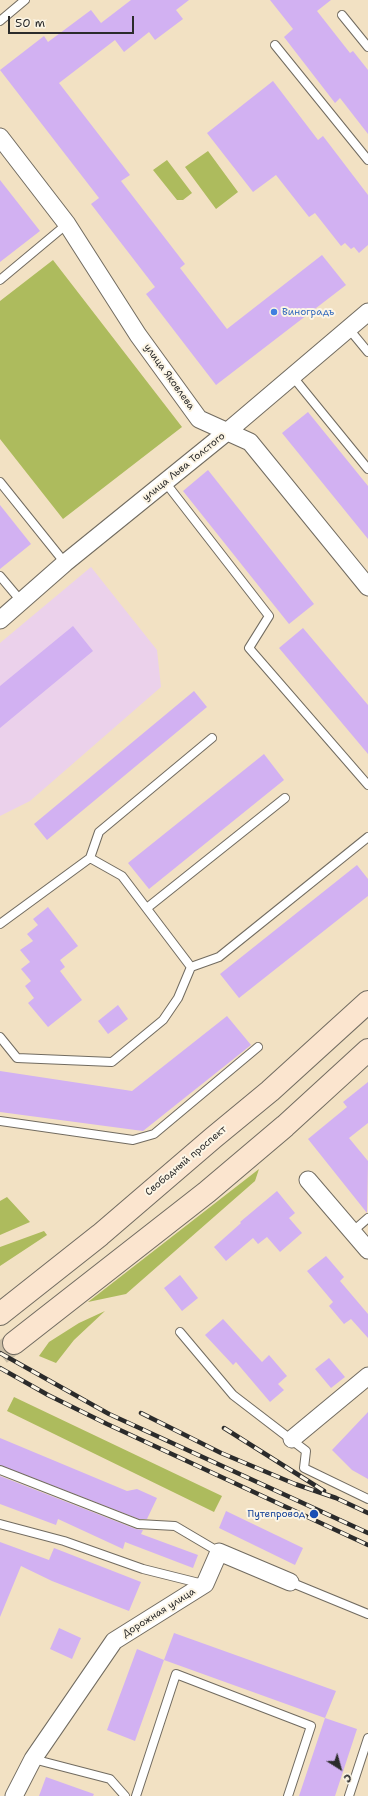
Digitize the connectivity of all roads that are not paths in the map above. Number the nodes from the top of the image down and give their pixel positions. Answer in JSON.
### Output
{"nodes":[{"id":1,"x":25,"y":0,"type":"edge"},
{"id":2,"x":342,"y":15,"type":"dead end"},
{"id":3,"x":0,"y":21,"type":"edge"},
{"id":4,"x":275,"y":45,"type":"dead end"},
{"id":5,"x":368,"y":47,"type":"edge"},
{"id":6,"x":0,"y":137,"type":"edge"},
{"id":7,"x":368,"y":160,"type":"edge"},
{"id":8,"x":68,"y":224,"type":"junction"},
{"id":9,"x":0,"y":280,"type":"edge"},
{"id":10,"x":368,"y":312,"type":"edge"},
{"id":11,"x":349,"y":329,"type":"junction"},
{"id":12,"x":368,"y":352,"type":"edge"},
{"id":13,"x":292,"y":377,"type":"junction"},
{"id":14,"x":228,"y":432,"type":"junction"},
{"id":15,"x":368,"y":469,"type":"edge"},
{"id":16,"x":0,"y":482,"type":"edge"},
{"id":17,"x":165,"y":482,"type":"junction"},
{"id":18,"x":65,"y":563,"type":"junction"},
{"id":19,"x":0,"y":576,"type":"edge"},
{"id":20,"x":368,"y":587,"type":"edge"},
{"id":21,"x":21,"y":601,"type":"junction"},
{"id":22,"x":0,"y":620,"type":"edge"},
{"id":23,"x":212,"y":738,"type":"dead end"},
{"id":24,"x":368,"y":785,"type":"edge"},
{"id":25,"x":285,"y":798,"type":"dead end"},
{"id":26,"x":368,"y":837,"type":"edge"},
{"id":27,"x":90,"y":858,"type":"junction"},
{"id":28,"x":147,"y":908,"type":"junction"},
{"id":29,"x":1,"y":921,"type":"edge"},
{"id":30,"x":191,"y":967,"type":"junction"},
{"id":31,"x":368,"y":1002,"type":"edge"},
{"id":32,"x":0,"y":1037,"type":"edge"},
{"id":33,"x":258,"y":1047,"type":"dead end"},
{"id":34,"x":368,"y":1050,"type":"edge"},
{"id":35,"x":0,"y":1121,"type":"edge"},
{"id":36,"x":308,"y":1180,"type":"dead end"},
{"id":37,"x":368,"y":1218,"type":"edge"},
{"id":38,"x":352,"y":1232,"type":"junction"},
{"id":39,"x":368,"y":1250,"type":"edge"},
{"id":40,"x":0,"y":1314,"type":"edge"},
{"id":41,"x":180,"y":1332,"type":"dead end"},
{"id":42,"x":14,"y":1343,"type":"tunnel mouth"},
{"id":43,"x":368,"y":1376,"type":"edge"},
{"id":44,"x":292,"y":1439,"type":"junction"},
{"id":45,"x":0,"y":1470,"type":"edge"},
{"id":46,"x":368,"y":1499,"type":"edge"},
{"id":47,"x":0,"y":1524,"type":"edge"},
{"id":48,"x":219,"y":1552,"type":"junction"},
{"id":49,"x":290,"y":1582,"type":"joint"},
{"id":50,"x":205,"y":1584,"type":"junction"},
{"id":51,"x":368,"y":1614,"type":"edge"},
{"id":52,"x":368,"y":1738,"type":"edge"},
{"id":53,"x":33,"y":1759,"type":"junction"},
{"id":54,"x":14,"y":1796,"type":"edge"},
{"id":55,"x":125,"y":1796,"type":"edge"},
{"id":56,"x":136,"y":1796,"type":"edge"},
{"id":57,"x":288,"y":1796,"type":"edge"},
{"id":58,"x":349,"y":1796,"type":"edge"}],
"edges":[{"from":1,"to":3,"type":"lane"},
{"from":2,"to":5,"type":"lane"},
{"from":4,"to":7,"type":"lane"},
{"from":6,"to":8,"type":"street","name":"улица Яковлева"},
{"from":8,"to":9,"type":"lane"},
{"from":8,"to":14,"type":"street","name":"улица Яковлева"},
{"from":10,"to":11,"type":"street","name":"улица Льва Толстого"},
{"from":11,"to":12,"type":"lane"},
{"from":11,"to":13,"type":"street","name":"улица Льва Толстого"},
{"from":13,"to":14,"type":"street","name":"улица Льва Толстого"},
{"from":13,"to":15,"type":"lane"},
{"from":14,"to":17,"type":"street","name":"улица Льва Толстого"},
{"from":14,"to":20,"type":"street","name":"улица Яковлева"},
{"from":16,"to":18,"type":"lane"},
{"from":17,"to":18,"type":"street","name":"улица Льва Толстого"},
{"from":17,"to":24,"type":"lane"},
{"from":18,"to":21,"type":"street","name":"улица Льва Толстого"},
{"from":19,"to":21,"type":"lane"},
{"from":21,"to":22,"type":"street","name":"улица Льва Толстого"},
{"from":23,"to":27,"type":"lane"},
{"from":25,"to":28,"type":"lane"},
{"from":26,"to":30,"type":"lane"},
{"from":27,"to":28,"type":"lane"},
{"from":27,"to":29,"type":"lane"},
{"from":28,"to":30,"type":"lane"},
{"from":30,"to":32,"type":"lane"},
{"from":31,"to":40,"type":"main road","name":"Свободный проспект"},
{"from":33,"to":35,"type":"lane"},
{"from":34,"to":42,"type":"main road"},
{"from":36,"to":38,"type":"street"},
{"from":37,"to":38,"type":"lane"},
{"from":38,"to":39,"type":"street"},
{"from":41,"to":44,"type":"lane"},
{"from":43,"to":44,"type":"street"},
{"from":44,"to":46,"type":"lane"},
{"from":45,"to":48,"type":"lane"},
{"from":47,"to":50,"type":"lane"},
{"from":48,"to":49,"type":"street"},
{"from":48,"to":50,"type":"street","name":"Дорожная улица"},
{"from":49,"to":51,"type":"lane"},
{"from":50,"to":53,"type":"street","name":"Дорожная улица"},
{"from":52,"to":58,"type":"lane"},
{"from":53,"to":54,"type":"street","name":"Дорожная улица"},
{"from":53,"to":55,"type":"lane"},
{"from":56,"to":57,"type":"lane"}]}
